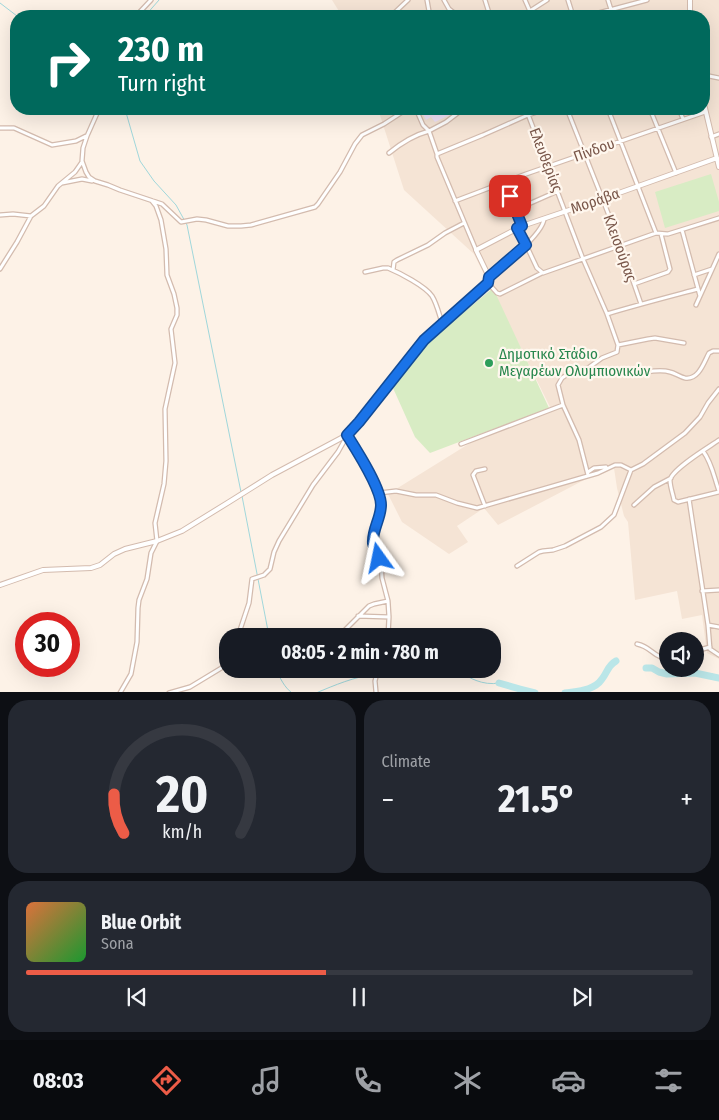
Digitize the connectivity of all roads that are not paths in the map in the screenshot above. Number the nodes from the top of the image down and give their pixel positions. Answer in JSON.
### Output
{"nodes":[{"id":1,"x":151,"y":0,"type":"edge"},
{"id":2,"x":408,"y":0,"type":"edge"},
{"id":3,"x":547,"y":0,"type":"edge"},
{"id":4,"x":608,"y":0,"type":"edge"},
{"id":5,"x":647,"y":0,"type":"edge"},
{"id":6,"x":610,"y":9,"type":"junction"},
{"id":7,"x":142,"y":10,"type":"edge"},
{"id":8,"x":397,"y":10,"type":"edge"},
{"id":9,"x":532,"y":10,"type":"edge"},
{"id":10,"x":607,"y":10,"type":"edge"},
{"id":11,"x":96,"y":115,"type":"edge"},
{"id":12,"x":398,"y":115,"type":"edge"},
{"id":13,"x":419,"y":115,"type":"edge"},
{"id":14,"x":455,"y":115,"type":"edge"},
{"id":15,"x":528,"y":115,"type":"joint"},
{"id":16,"x":569,"y":115,"type":"edge"},
{"id":17,"x":610,"y":115,"type":"edge"},
{"id":18,"x":652,"y":115,"type":"edge"},
{"id":19,"x":681,"y":115,"type":"edge"},
{"id":20,"x":696,"y":115,"type":"edge"},
{"id":21,"x":706,"y":115,"type":"edge"},
{"id":22,"x":683,"y":119,"type":"junction"},
{"id":23,"x":0,"y":128,"type":"edge"},
{"id":24,"x":657,"y":128,"type":"junction"},
{"id":25,"x":429,"y":131,"type":"junction"},
{"id":26,"x":719,"y":134,"type":"edge"},
{"id":27,"x":87,"y":136,"type":"junction"},
{"id":28,"x":711,"y":137,"type":"junction"},
{"id":29,"x":620,"y":141,"type":"junction"},
{"id":30,"x":389,"y":153,"type":"dead end"},
{"id":31,"x":584,"y":154,"type":"junction"},
{"id":32,"x":437,"y":156,"type":"junction"},
{"id":33,"x":717,"y":158,"type":"junction"},
{"id":34,"x":82,"y":161,"type":"junction"},
{"id":35,"x":548,"y":166,"type":"junction"},
{"id":36,"x":719,"y":168,"type":"edge"},
{"id":37,"x":676,"y":173,"type":"junction"},
{"id":38,"x":95,"y":181,"type":"junction"},
{"id":39,"x":505,"y":182,"type":"junction"},
{"id":40,"x":61,"y":183,"type":"junction"},
{"id":41,"x":638,"y":187,"type":"junction"},
{"id":42,"x":558,"y":191,"type":"junction"},
{"id":43,"x":602,"y":199,"type":"junction"},
{"id":44,"x":152,"y":201,"type":"junction"},
{"id":45,"x":455,"y":201,"type":"junction"},
{"id":46,"x":515,"y":210,"type":"junction"},
{"id":47,"x":565,"y":211,"type":"junction"},
{"id":48,"x":0,"y":215,"type":"edge"},
{"id":49,"x":31,"y":216,"type":"junction"},
{"id":50,"x":544,"y":218,"type":"junction"},
{"id":51,"x":719,"y":218,"type":"edge"},
{"id":52,"x":464,"y":223,"type":"junction"},
{"id":53,"x":522,"y":226,"type":"junction"},
{"id":54,"x":517,"y":228,"type":"junction"},
{"id":55,"x":682,"y":230,"type":"junction"},
{"id":56,"x":656,"y":233,"type":"junction"},
{"id":57,"x":661,"y":234,"type":"junction"},
{"id":58,"x":526,"y":245,"type":"junction"},
{"id":59,"x":621,"y":246,"type":"junction"},
{"id":60,"x":476,"y":250,"type":"junction"},
{"id":61,"x":719,"y":254,"type":"edge"},
{"id":62,"x":583,"y":259,"type":"junction"},
{"id":63,"x":0,"y":269,"type":"edge"},
{"id":64,"x":712,"y":269,"type":"junction"},
{"id":65,"x":393,"y":271,"type":"junction"},
{"id":66,"x":364,"y":272,"type":"dead end"},
{"id":67,"x":542,"y":273,"type":"junction"},
{"id":68,"x":694,"y":275,"type":"junction"},
{"id":69,"x":489,"y":277,"type":"junction"},
{"id":70,"x":488,"y":283,"type":"junction"},
{"id":71,"x":634,"y":284,"type":"junction"},
{"id":72,"x":698,"y":290,"type":"junction"},
{"id":73,"x":700,"y":296,"type":"junction"},
{"id":74,"x":641,"y":304,"type":"junction"},
{"id":75,"x":696,"y":305,"type":"dead end"},
{"id":76,"x":607,"y":314,"type":"junction"},
{"id":77,"x":442,"y":323,"type":"junction"},
{"id":78,"x":684,"y":343,"type":"dead end"},
{"id":79,"x":618,"y":345,"type":"junction"},
{"id":80,"x":719,"y":350,"type":"edge"},
{"id":81,"x":646,"y":372,"type":"dead end"},
{"id":82,"x":719,"y":389,"type":"edge"},
{"id":83,"x":563,"y":405,"type":"junction"},
{"id":84,"x":347,"y":435,"type":"junction"},
{"id":85,"x":719,"y":440,"type":"edge"},
{"id":86,"x":461,"y":444,"type":"dead end"},
{"id":87,"x":702,"y":451,"type":"junction"},
{"id":88,"x":485,"y":469,"type":"dead end"},
{"id":89,"x":631,"y":470,"type":"junction"},
{"id":90,"x":588,"y":474,"type":"junction"},
{"id":91,"x":671,"y":477,"type":"junction"},
{"id":92,"x":378,"y":492,"type":"junction"},
{"id":93,"x":719,"y":492,"type":"edge"},
{"id":94,"x":689,"y":499,"type":"junction"},
{"id":95,"x":634,"y":504,"type":"dead end"},
{"id":96,"x":485,"y":506,"type":"junction"},
{"id":97,"x":156,"y":541,"type":"junction"},
{"id":98,"x":517,"y":566,"type":"dead end"},
{"id":99,"x":0,"y":585,"type":"edge"},
{"id":100,"x":719,"y":590,"type":"edge"},
{"id":101,"x":702,"y":591,"type":"junction"},
{"id":102,"x":388,"y":601,"type":"junction"},
{"id":103,"x":358,"y":616,"type":"junction"},
{"id":104,"x":389,"y":617,"type":"junction"},
{"id":105,"x":708,"y":625,"type":"junction"},
{"id":106,"x":719,"y":627,"type":"edge"},
{"id":107,"x":241,"y":628,"type":"edge"},
{"id":108,"x":346,"y":628,"type":"edge"},
{"id":109,"x":388,"y":628,"type":"edge"},
{"id":110,"x":637,"y":644,"type":"dead end"},
{"id":111,"x":710,"y":647,"type":"junction"},
{"id":112,"x":704,"y":649,"type":"edge"},
{"id":113,"x":719,"y":655,"type":"edge"},
{"id":114,"x":659,"y":657,"type":"edge"},
{"id":115,"x":219,"y":669,"type":"edge"},
{"id":116,"x":376,"y":678,"type":"edge"},
{"id":117,"x":120,"y":692,"type":"edge"},
{"id":118,"x":169,"y":692,"type":"edge"},
{"id":119,"x":376,"y":692,"type":"edge"}],
"edges":[{"from":1,"to":7,"type":"street"},
{"from":2,"to":8,"type":"street"},
{"from":3,"to":9,"type":"street"},
{"from":4,"to":6,"type":"street"},
{"from":5,"to":6,"type":"street"},
{"from":6,"to":10,"type":"street"},
{"from":11,"to":27,"type":"street"},
{"from":12,"to":44,"type":"street"},
{"from":13,"to":25,"type":"street"},
{"from":14,"to":25,"type":"street"},
{"from":15,"to":32,"type":"street"},
{"from":15,"to":35,"type":"street","name":"Ελευθερίας"},
{"from":16,"to":31,"type":"street","name":"Κλεισούρας"},
{"from":17,"to":29,"type":"street"},
{"from":18,"to":24,"type":"street"},
{"from":19,"to":22,"type":"street"},
{"from":20,"to":22,"type":"street","name":"Πίνδου"},
{"from":21,"to":28,"type":"street"},
{"from":22,"to":24,"type":"street","name":"Πίνδου"},
{"from":23,"to":27,"type":"street"},
{"from":24,"to":29,"type":"street","name":"Πίνδου"},
{"from":24,"to":37,"type":"street"},
{"from":25,"to":30,"type":"street"},
{"from":25,"to":32,"type":"street"},
{"from":26,"to":28,"type":"street"},
{"from":27,"to":34,"type":"street"},
{"from":28,"to":33,"type":"street"},
{"from":29,"to":31,"type":"street","name":"Πίνδου"},
{"from":29,"to":41,"type":"street"},
{"from":31,"to":35,"type":"street","name":"Πίνδου"},
{"from":31,"to":43,"type":"street","name":"Κλεισούρας"},
{"from":32,"to":45,"type":"street"},
{"from":33,"to":36,"type":"street"},
{"from":33,"to":37,"type":"street","name":"Μοράβα"},
{"from":34,"to":38,"type":"street"},
{"from":34,"to":40,"type":"street"},
{"from":35,"to":39,"type":"street","name":"Πίνδου"},
{"from":35,"to":42,"type":"street","name":"Ελευθερίας"},
{"from":37,"to":41,"type":"street","name":"Μοράβα"},
{"from":38,"to":40,"type":"street"},
{"from":38,"to":44,"type":"street"},
{"from":39,"to":45,"type":"street","name":"Πίνδου"},
{"from":39,"to":46,"type":"street"},
{"from":40,"to":49,"type":"street"},
{"from":41,"to":43,"type":"street","name":"Μοράβα"},
{"from":41,"to":56,"type":"street"},
{"from":42,"to":46,"type":"street"},
{"from":42,"to":47,"type":"street","name":"Ελευθερίας"},
{"from":43,"to":47,"type":"street","name":"Μοράβα"},
{"from":43,"to":59,"type":"street","name":"Κλεισούρας"},
{"from":44,"to":97,"type":"street"},
{"from":45,"to":52,"type":"street"},
{"from":46,"to":53,"type":"street"},
{"from":47,"to":50,"type":"street","name":"Μοράβα"},
{"from":47,"to":62,"type":"street","name":"Ελευθερίας"},
{"from":48,"to":49,"type":"street"},
{"from":49,"to":63,"type":"street"},
{"from":50,"to":53,"type":"street","name":"Μοράβα"},
{"from":50,"to":58,"type":"street"},
{"from":51,"to":55,"type":"street"},
{"from":52,"to":60,"type":"street"},
{"from":52,"to":65,"type":"street"},
{"from":53,"to":54,"type":"street","name":"Μοράβα"},
{"from":54,"to":58,"type":"street"},
{"from":54,"to":60,"type":"street","name":"Μοράβα"},
{"from":55,"to":57,"type":"street"},
{"from":55,"to":68,"type":"street"},
{"from":56,"to":57,"type":"street"},
{"from":56,"to":59,"type":"street"},
{"from":57,"to":71,"type":"street"},
{"from":58,"to":67,"type":"street"},
{"from":58,"to":69,"type":"street"},
{"from":59,"to":62,"type":"street"},
{"from":59,"to":71,"type":"street","name":"Κλεισούρας"},
{"from":60,"to":69,"type":"street"},
{"from":61,"to":64,"type":"street"},
{"from":62,"to":67,"type":"street"},
{"from":62,"to":76,"type":"street","name":"Ελευθερίας"},
{"from":64,"to":68,"type":"street"},
{"from":64,"to":73,"type":"street"},
{"from":65,"to":66,"type":"street"},
{"from":65,"to":77,"type":"street"},
{"from":67,"to":70,"type":"street"},
{"from":68,"to":72,"type":"street"},
{"from":69,"to":70,"type":"street"},
{"from":70,"to":77,"type":"street"},
{"from":71,"to":74,"type":"street","name":"Κλεισούρας"},
{"from":72,"to":73,"type":"street"},
{"from":72,"to":74,"type":"street"},
{"from":73,"to":75,"type":"street"},
{"from":74,"to":76,"type":"street"},
{"from":76,"to":79,"type":"street","name":"Ελευθερίας"},
{"from":77,"to":84,"type":"street"},
{"from":78,"to":79,"type":"street"},
{"from":79,"to":83,"type":"street"},
{"from":80,"to":81,"type":"street"},
{"from":82,"to":89,"type":"street"},
{"from":83,"to":86,"type":"street"},
{"from":83,"to":90,"type":"street"},
{"from":84,"to":92,"type":"street"},
{"from":84,"to":97,"type":"street"},
{"from":84,"to":107,"type":"street"},
{"from":85,"to":87,"type":"street"},
{"from":87,"to":91,"type":"street"},
{"from":87,"to":93,"type":"street"},
{"from":88,"to":96,"type":"street"},
{"from":89,"to":90,"type":"street"},
{"from":89,"to":98,"type":"street"},
{"from":90,"to":96,"type":"street"},
{"from":91,"to":94,"type":"street"},
{"from":91,"to":95,"type":"street"},
{"from":92,"to":96,"type":"street"},
{"from":92,"to":102,"type":"street"},
{"from":93,"to":94,"type":"street"},
{"from":94,"to":101,"type":"street"},
{"from":97,"to":99,"type":"street"},
{"from":97,"to":117,"type":"street"},
{"from":100,"to":101,"type":"street"},
{"from":101,"to":105,"type":"street"},
{"from":102,"to":103,"type":"street"},
{"from":102,"to":104,"type":"street"},
{"from":103,"to":104,"type":"street"},
{"from":103,"to":108,"type":"street"},
{"from":104,"to":109,"type":"street"},
{"from":105,"to":106,"type":"street"},
{"from":105,"to":111,"type":"street"},
{"from":110,"to":114,"type":"street"},
{"from":111,"to":112,"type":"street"},
{"from":111,"to":113,"type":"street"},
{"from":115,"to":118,"type":"street"},
{"from":116,"to":119,"type":"street"}]}
